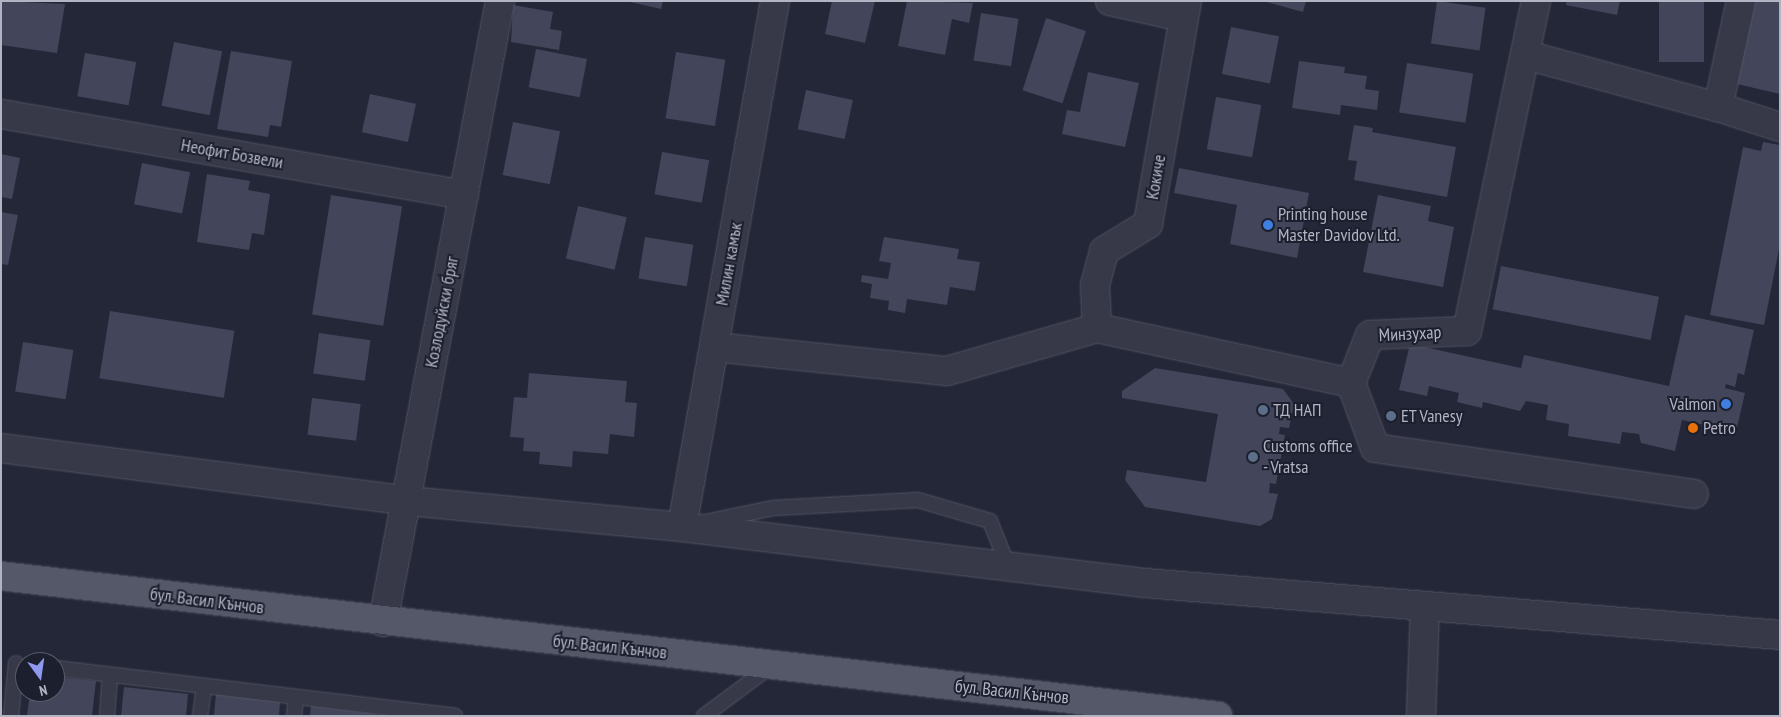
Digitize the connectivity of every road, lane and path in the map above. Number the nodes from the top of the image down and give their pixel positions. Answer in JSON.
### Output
{"nodes":[{"id":1,"x":500,"y":1,"type":"edge"},
{"id":2,"x":775,"y":1,"type":"edge"},
{"id":3,"x":1110,"y":1,"type":"edge"},
{"id":4,"x":1536,"y":1,"type":"edge"},
{"id":5,"x":1741,"y":1,"type":"edge"},
{"id":6,"x":1185,"y":9,"type":"edge"},
{"id":7,"x":1526,"y":55,"type":"junction"},
{"id":8,"x":1718,"y":107,"type":"junction"},
{"id":9,"x":1,"y":114,"type":"edge"},
{"id":10,"x":1780,"y":127,"type":"edge"},
{"id":11,"x":464,"y":195,"type":"junction"},
{"id":12,"x":1098,"y":328,"type":"junction"},
{"id":13,"x":714,"y":347,"type":"junction"},
{"id":14,"x":1351,"y":383,"type":"junction"},
{"id":15,"x":1,"y":448,"type":"edge"},
{"id":16,"x":1694,"y":494,"type":"dead end"},
{"id":17,"x":407,"y":501,"type":"junction"},
{"id":18,"x":682,"y":527,"type":"junction"},
{"id":19,"x":1008,"y":566,"type":"junction"},
{"id":20,"x":1,"y":576,"type":"edge"},
{"id":21,"x":1425,"y":607,"type":"junction"},
{"id":22,"x":383,"y":622,"type":"junction"},
{"id":23,"x":1780,"y":635,"type":"edge"},
{"id":24,"x":1,"y":662,"type":"edge"},
{"id":25,"x":15,"y":663,"type":"edge"},
{"id":26,"x":772,"y":665,"type":"junction"},
{"id":27,"x":65,"y":669,"type":"edge"},
{"id":28,"x":110,"y":675,"type":"junction"},
{"id":29,"x":204,"y":686,"type":"junction"},
{"id":30,"x":15,"y":693,"type":"edge"},
{"id":31,"x":296,"y":697,"type":"junction"},
{"id":32,"x":386,"y":712,"type":"edge"},
{"id":33,"x":11,"y":716,"type":"edge"},
{"id":34,"x":106,"y":716,"type":"edge"},
{"id":35,"x":200,"y":716,"type":"edge"},
{"id":36,"x":294,"y":716,"type":"edge"},
{"id":37,"x":455,"y":716,"type":"edge"},
{"id":38,"x":704,"y":716,"type":"edge"},
{"id":39,"x":1218,"y":716,"type":"edge"},
{"id":40,"x":1421,"y":716,"type":"edge"}],
"edges":[{"from":1,"to":11,"type":"street","name":"Козлодуйски бряг"},
{"from":2,"to":13,"type":"street","name":"Милин камък"},
{"from":3,"to":6,"type":"street"},
{"from":4,"to":7,"type":"street","name":"Минзухар"},
{"from":5,"to":8,"type":"street"},
{"from":6,"to":12,"type":"street","name":"Кокиче"},
{"from":7,"to":8,"type":"street"},
{"from":7,"to":14,"type":"street","name":"Минзухар"},
{"from":8,"to":10,"type":"street"},
{"from":9,"to":11,"type":"street","name":"Неофит Бозвели"},
{"from":11,"to":17,"type":"street","name":"Козлодуйски бряг"},
{"from":12,"to":13,"type":"street"},
{"from":12,"to":14,"type":"street"},
{"from":13,"to":18,"type":"street","name":"Милин камък"},
{"from":14,"to":16,"type":"street"},
{"from":15,"to":17,"type":"street"},
{"from":17,"to":18,"type":"street"},
{"from":17,"to":22,"type":"street","name":"Козлодуйски бряг"},
{"from":18,"to":19,"type":"street"},
{"from":18,"to":19,"type":"lane"},
{"from":19,"to":21,"type":"street"},
{"from":20,"to":22,"type":"main road","name":"бул. Васил Кънчов"},
{"from":21,"to":23,"type":"street"},
{"from":21,"to":40,"type":"street"},
{"from":22,"to":26,"type":"main road","name":"бул. Васил Кънчов"},
{"from":24,"to":25,"type":"lane"},
{"from":26,"to":38,"type":"lane"},
{"from":26,"to":39,"type":"main road","name":"бул. Васил Кънчов"},
{"from":27,"to":28,"type":"lane"},
{"from":28,"to":29,"type":"lane"},
{"from":28,"to":34,"type":"lane"},
{"from":29,"to":31,"type":"lane"},
{"from":29,"to":35,"type":"lane"},
{"from":30,"to":33,"type":"lane"},
{"from":31,"to":32,"type":"lane"},
{"from":31,"to":36,"type":"lane"},
{"from":32,"to":37,"type":"lane"}]}
